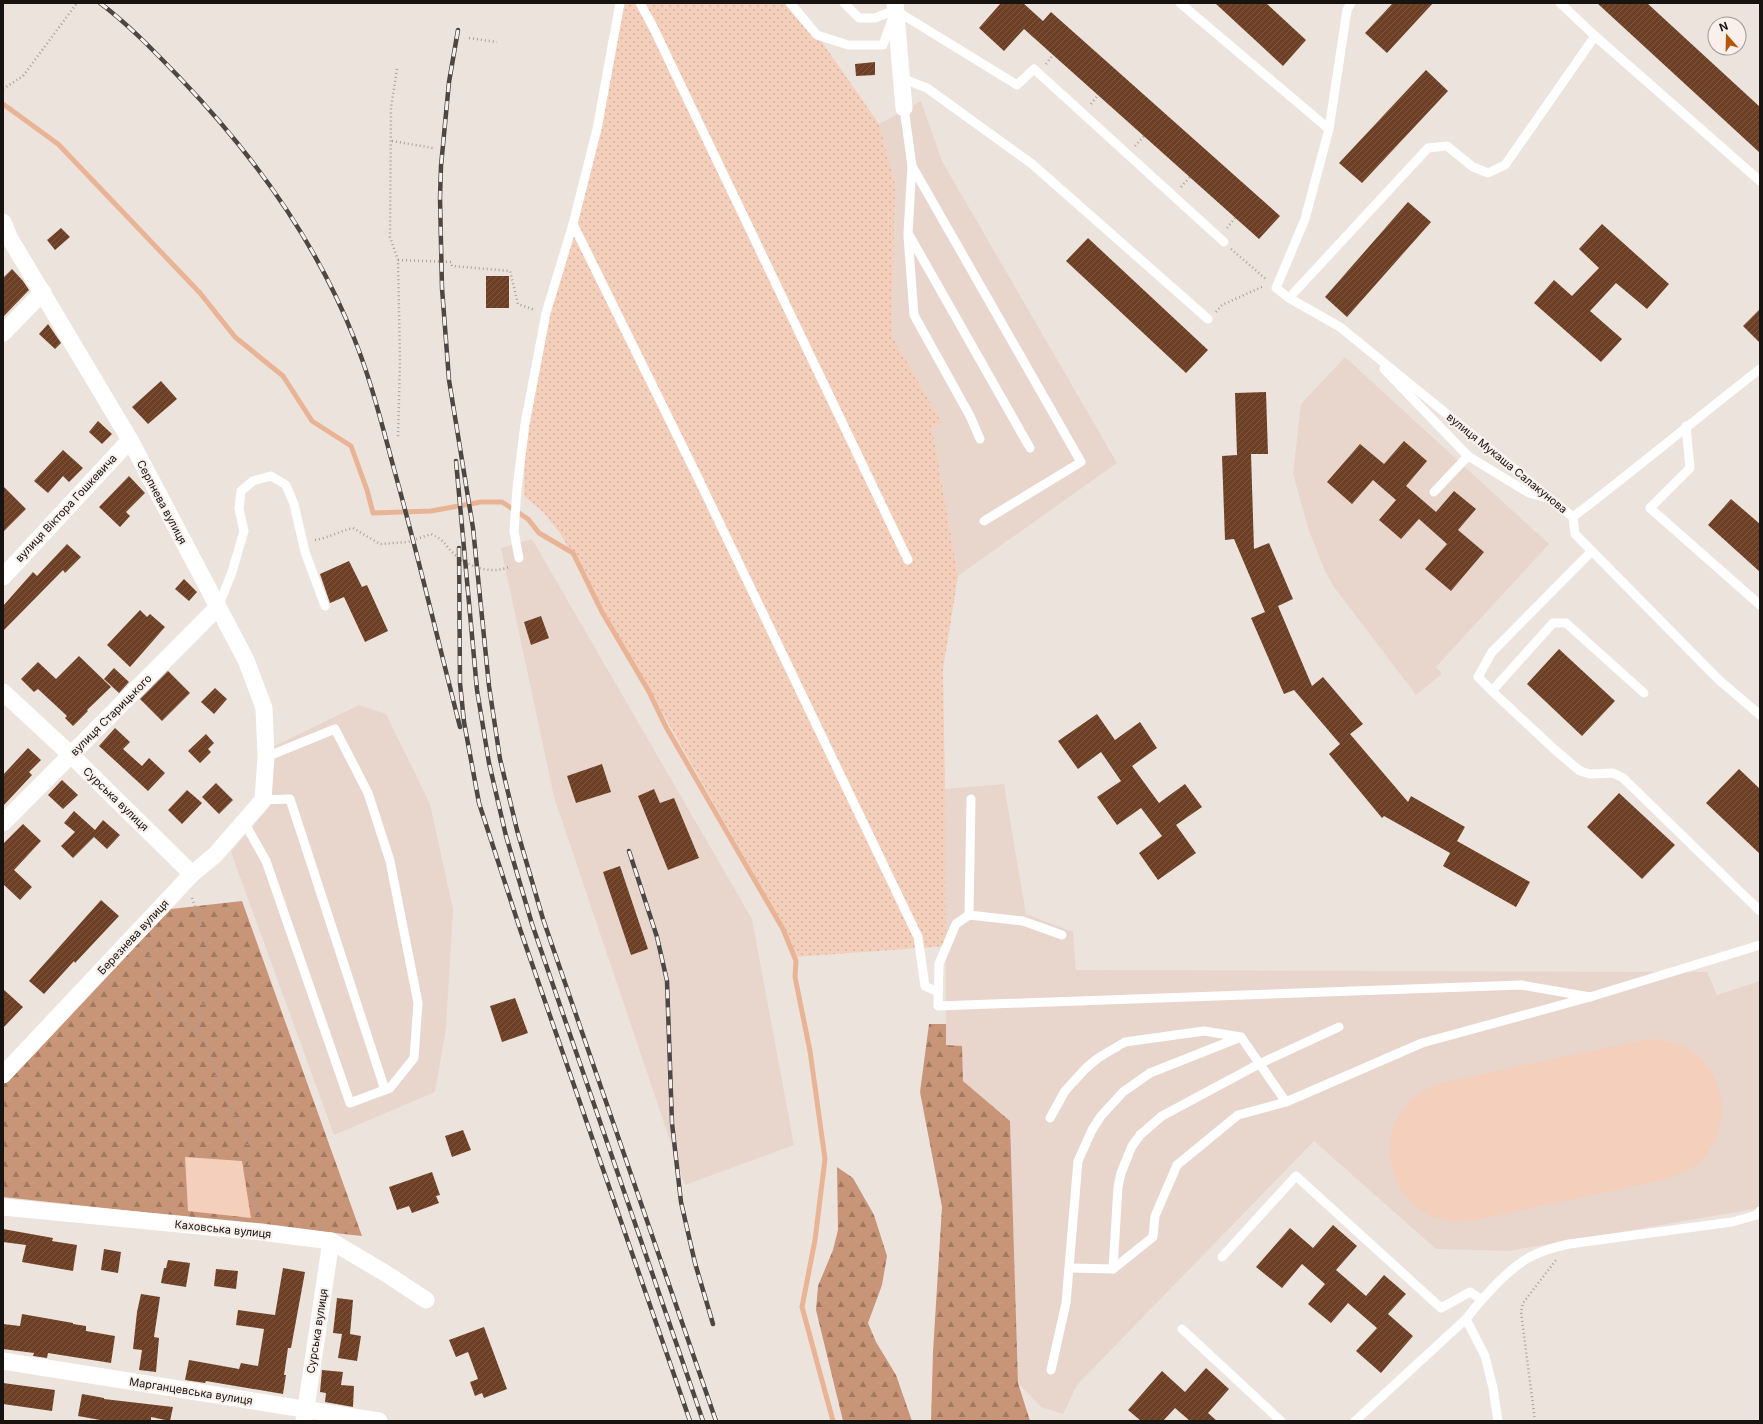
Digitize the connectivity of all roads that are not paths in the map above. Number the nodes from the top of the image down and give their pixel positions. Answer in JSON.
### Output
{"nodes":[{"id":1,"x":620,"y":3,"type":"edge"},
{"id":2,"x":640,"y":3,"type":"edge"},
{"id":3,"x":790,"y":3,"type":"edge"},
{"id":4,"x":844,"y":3,"type":"edge"},
{"id":5,"x":1180,"y":3,"type":"edge"},
{"id":6,"x":1351,"y":3,"type":"edge"},
{"id":7,"x":1560,"y":3,"type":"edge"},
{"id":8,"x":895,"y":6,"type":"edge"},
{"id":9,"x":1595,"y":36,"type":"junction"},
{"id":10,"x":901,"y":78,"type":"junction"},
{"id":11,"x":904,"y":108,"type":"joint"},
{"id":12,"x":1329,"y":129,"type":"junction"},
{"id":13,"x":912,"y":166,"type":"junction"},
{"id":14,"x":1760,"y":182,"type":"edge"},
{"id":15,"x":3,"y":222,"type":"edge"},
{"id":16,"x":573,"y":224,"type":"junction"},
{"id":17,"x":908,"y":233,"type":"junction"},
{"id":18,"x":1224,"y":242,"type":"road end"},
{"id":19,"x":43,"y":292,"type":"junction"},
{"id":20,"x":1289,"y":298,"type":"junction"},
{"id":21,"x":1208,"y":319,"type":"road end"},
{"id":22,"x":3,"y":333,"type":"edge"},
{"id":23,"x":1356,"y":340,"type":"junction"},
{"id":24,"x":1760,"y":369,"type":"edge"},
{"id":25,"x":1686,"y":426,"type":"junction"},
{"id":26,"x":980,"y":439,"type":"dead end"},
{"id":27,"x":130,"y":440,"type":"junction"},
{"id":28,"x":1030,"y":448,"type":"dead end"},
{"id":29,"x":1468,"y":456,"type":"junction"},
{"id":30,"x":1434,"y":492,"type":"dead end"},
{"id":31,"x":1551,"y":499,"type":"junction"},
{"id":32,"x":1573,"y":517,"type":"junction"},
{"id":33,"x":984,"y":521,"type":"dead end"},
{"id":34,"x":1592,"y":552,"type":"junction"},
{"id":35,"x":519,"y":558,"type":"road end"},
{"id":36,"x":908,"y":560,"type":"dead end"},
{"id":37,"x":3,"y":576,"type":"edge"},
{"id":38,"x":1760,"y":605,"type":"edge"},
{"id":39,"x":325,"y":606,"type":"dead end"},
{"id":40,"x":218,"y":607,"type":"junction"},
{"id":41,"x":1492,"y":691,"type":"junction"},
{"id":42,"x":3,"y":692,"type":"edge"},
{"id":43,"x":1644,"y":693,"type":"dead end"},
{"id":44,"x":1760,"y":715,"type":"edge"},
{"id":45,"x":71,"y":756,"type":"junction"},
{"id":46,"x":266,"y":757,"type":"junction"},
{"id":47,"x":971,"y":799,"type":"dead end"},
{"id":48,"x":263,"y":800,"type":"junction"},
{"id":49,"x":244,"y":822,"type":"junction"},
{"id":50,"x":3,"y":823,"type":"edge"},
{"id":51,"x":189,"y":877,"type":"junction"},
{"id":52,"x":1760,"y":911,"type":"edge"},
{"id":53,"x":969,"y":915,"type":"junction"},
{"id":54,"x":1062,"y":935,"type":"dead end"},
{"id":55,"x":1760,"y":945,"type":"edge"},
{"id":56,"x":938,"y":992,"type":"junction"},
{"id":57,"x":1590,"y":997,"type":"junction"},
{"id":58,"x":1339,"y":1027,"type":"dead end"},
{"id":59,"x":1241,"y":1037,"type":"junction"},
{"id":60,"x":1259,"y":1064,"type":"junction"},
{"id":61,"x":3,"y":1075,"type":"edge"},
{"id":62,"x":385,"y":1090,"type":"junction"},
{"id":63,"x":1286,"y":1102,"type":"junction"},
{"id":64,"x":1050,"y":1118,"type":"dead end"},
{"id":65,"x":3,"y":1207,"type":"edge"},
{"id":66,"x":1760,"y":1211,"type":"edge"},
{"id":67,"x":331,"y":1241,"type":"junction"},
{"id":68,"x":1222,"y":1257,"type":"dead end"},
{"id":69,"x":1070,"y":1268,"type":"junction"},
{"id":70,"x":1114,"y":1270,"type":"junction"},
{"id":71,"x":1481,"y":1299,"type":"junction"},
{"id":72,"x":426,"y":1300,"type":"dead end"},
{"id":73,"x":1466,"y":1319,"type":"junction"},
{"id":74,"x":1182,"y":1328,"type":"dead end"},
{"id":75,"x":3,"y":1361,"type":"edge"},
{"id":76,"x":1051,"y":1370,"type":"dead end"},
{"id":77,"x":305,"y":1415,"type":"edge"},
{"id":78,"x":379,"y":1421,"type":"edge"},
{"id":79,"x":1281,"y":1421,"type":"edge"},
{"id":80,"x":1355,"y":1421,"type":"edge"},
{"id":81,"x":1498,"y":1421,"type":"edge"}],
"edges":[{"from":1,"to":16,"type":"lane"},
{"from":2,"to":36,"type":"lane"},
{"from":3,"to":8,"type":"lane"},
{"from":4,"to":8,"type":"lane"},
{"from":5,"to":12,"type":"lane"},
{"from":6,"to":12,"type":"lane"},
{"from":7,"to":9,"type":"lane"},
{"from":8,"to":10,"type":"street"},
{"from":8,"to":18,"type":"lane"},
{"from":9,"to":14,"type":"lane"},
{"from":9,"to":20,"type":"lane"},
{"from":10,"to":11,"type":"street"},
{"from":10,"to":21,"type":"lane"},
{"from":11,"to":13,"type":"lane"},
{"from":12,"to":20,"type":"lane","name":"вулиця Мукаша Салакунова"},
{"from":13,"to":17,"type":"lane"},
{"from":13,"to":33,"type":"lane"},
{"from":15,"to":19,"type":"street","name":"Серпнева вулиця"},
{"from":16,"to":35,"type":"lane"},
{"from":16,"to":56,"type":"lane"},
{"from":17,"to":26,"type":"lane"},
{"from":17,"to":28,"type":"lane"},
{"from":19,"to":22,"type":"street"},
{"from":19,"to":27,"type":"street","name":"Серпнева вулиця"},
{"from":20,"to":23,"type":"lane","name":"вулиця Мукаша Салакунова"},
{"from":23,"to":29,"type":"lane"},
{"from":23,"to":31,"type":"lane","name":"вулиця Мукаша Салакунова"},
{"from":24,"to":25,"type":"lane"},
{"from":25,"to":32,"type":"lane"},
{"from":25,"to":38,"type":"lane"},
{"from":27,"to":37,"type":"street","name":"вулиця Віктора Гошкевича"},
{"from":27,"to":40,"type":"street","name":"Серпнева вулиця"},
{"from":29,"to":30,"type":"lane"},
{"from":29,"to":31,"type":"lane"},
{"from":31,"to":32,"type":"lane","name":"вулиця Мукаша Салакунова"},
{"from":32,"to":34,"type":"lane","name":"вулиця Мукаша Салакунова"},
{"from":34,"to":41,"type":"lane"},
{"from":34,"to":44,"type":"lane","name":"вулиця Мукаша Салакунова"},
{"from":39,"to":40,"type":"lane"},
{"from":40,"to":45,"type":"street","name":"вулиця Старицького"},
{"from":40,"to":46,"type":"street","name":"Серпнева вулиця"},
{"from":41,"to":43,"type":"lane"},
{"from":41,"to":52,"type":"lane"},
{"from":42,"to":45,"type":"street","name":"Сурська вулиця"},
{"from":45,"to":50,"type":"street","name":"вулиця Старицького"},
{"from":45,"to":51,"type":"street","name":"Сурська вулиця"},
{"from":46,"to":48,"type":"street","name":"Серпнева вулиця"},
{"from":46,"to":62,"type":"lane"},
{"from":47,"to":53,"type":"lane"},
{"from":48,"to":49,"type":"street","name":"Березнева вулиця"},
{"from":48,"to":62,"type":"lane"},
{"from":49,"to":51,"type":"street","name":"Березнева вулиця"},
{"from":49,"to":62,"type":"lane"},
{"from":51,"to":61,"type":"street","name":"Березнева вулиця"},
{"from":53,"to":54,"type":"lane"},
{"from":53,"to":56,"type":"lane"},
{"from":55,"to":57,"type":"lane"},
{"from":56,"to":57,"type":"lane"},
{"from":57,"to":63,"type":"lane"},
{"from":58,"to":60,"type":"lane"},
{"from":59,"to":60,"type":"lane"},
{"from":59,"to":64,"type":"lane"},
{"from":59,"to":69,"type":"lane"},
{"from":60,"to":63,"type":"lane"},
{"from":60,"to":70,"type":"lane"},
{"from":63,"to":70,"type":"lane"},
{"from":65,"to":67,"type":"street","name":"Каховська вулиця"},
{"from":66,"to":71,"type":"lane"},
{"from":67,"to":72,"type":"street","name":"Каховська вулиця"},
{"from":67,"to":77,"type":"street","name":"Сурська вулиця"},
{"from":68,"to":71,"type":"lane"},
{"from":69,"to":70,"type":"lane"},
{"from":69,"to":76,"type":"lane"},
{"from":71,"to":73,"type":"lane"},
{"from":73,"to":80,"type":"lane"},
{"from":73,"to":81,"type":"lane"},
{"from":74,"to":79,"type":"lane"},
{"from":75,"to":77,"type":"street","name":"Марганцевська вулиця"},
{"from":77,"to":78,"type":"street","name":"Марганцевська вулиця"}]}
